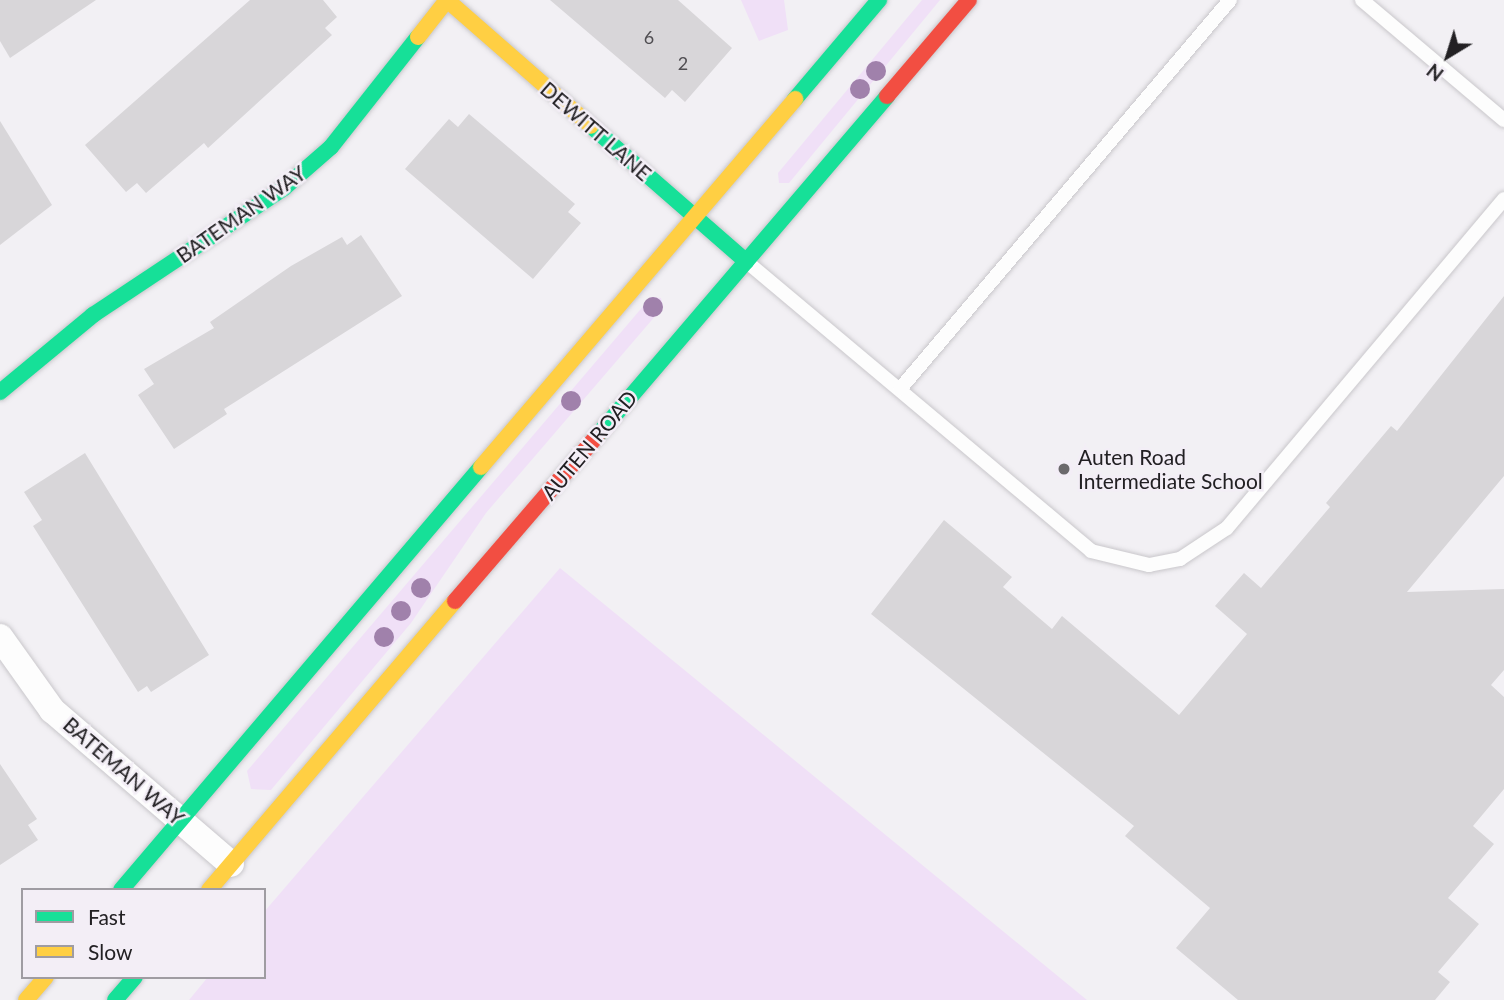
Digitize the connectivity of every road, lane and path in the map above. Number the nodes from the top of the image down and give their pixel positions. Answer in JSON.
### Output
{"nodes":[{"id":1,"x":447,"y":0,"type":"edge"},
{"id":2,"x":879,"y":0,"type":"edge"},
{"id":3,"x":969,"y":0,"type":"edge"},
{"id":4,"x":1230,"y":0,"type":"edge"},
{"id":5,"x":1362,"y":0,"type":"edge"},
{"id":6,"x":1504,"y":120,"type":"edge"},
{"id":7,"x":1504,"y":199,"type":"edge"},
{"id":8,"x":695,"y":217,"type":"junction"},
{"id":9,"x":746,"y":261,"type":"junction"},
{"id":10,"x":900,"y":389,"type":"junction"},
{"id":11,"x":0,"y":392,"type":"edge"},
{"id":12,"x":0,"y":637,"type":"edge"},
{"id":13,"x":181,"y":820,"type":"junction"},
{"id":14,"x":231,"y":864,"type":"junction"},
{"id":15,"x":123,"y":888,"type":"edge"},
{"id":16,"x":211,"y":888,"type":"edge"},
{"id":17,"x":44,"y":979,"type":"edge"},
{"id":18,"x":133,"y":979,"type":"edge"},
{"id":19,"x":26,"y":1000,"type":"edge"},
{"id":20,"x":115,"y":1000,"type":"edge"}],
"edges":[{"from":1,"to":8,"type":"street","name":"DEWITT LANE"},
{"from":1,"to":11,"type":"street","name":"BATEMAN WAY"},
{"from":2,"to":8,"type":"street"},
{"from":3,"to":9,"type":"street","name":"AUTEN ROAD"},
{"from":4,"to":10,"type":"lane"},
{"from":5,"to":6,"type":"lane"},
{"from":7,"to":10,"type":"lane"},
{"from":8,"to":9,"type":"street","name":"DEWITT LANE"},
{"from":8,"to":13,"type":"street"},
{"from":9,"to":10,"type":"lane"},
{"from":9,"to":14,"type":"street","name":"AUTEN ROAD"},
{"from":12,"to":13,"type":"street","name":"BATEMAN WAY"},
{"from":13,"to":14,"type":"street","name":"BATEMAN WAY"},
{"from":13,"to":15,"type":"street"},
{"from":14,"to":16,"type":"street","name":"AUTEN ROAD"},
{"from":17,"to":19,"type":"street"},
{"from":18,"to":20,"type":"street"}]}
